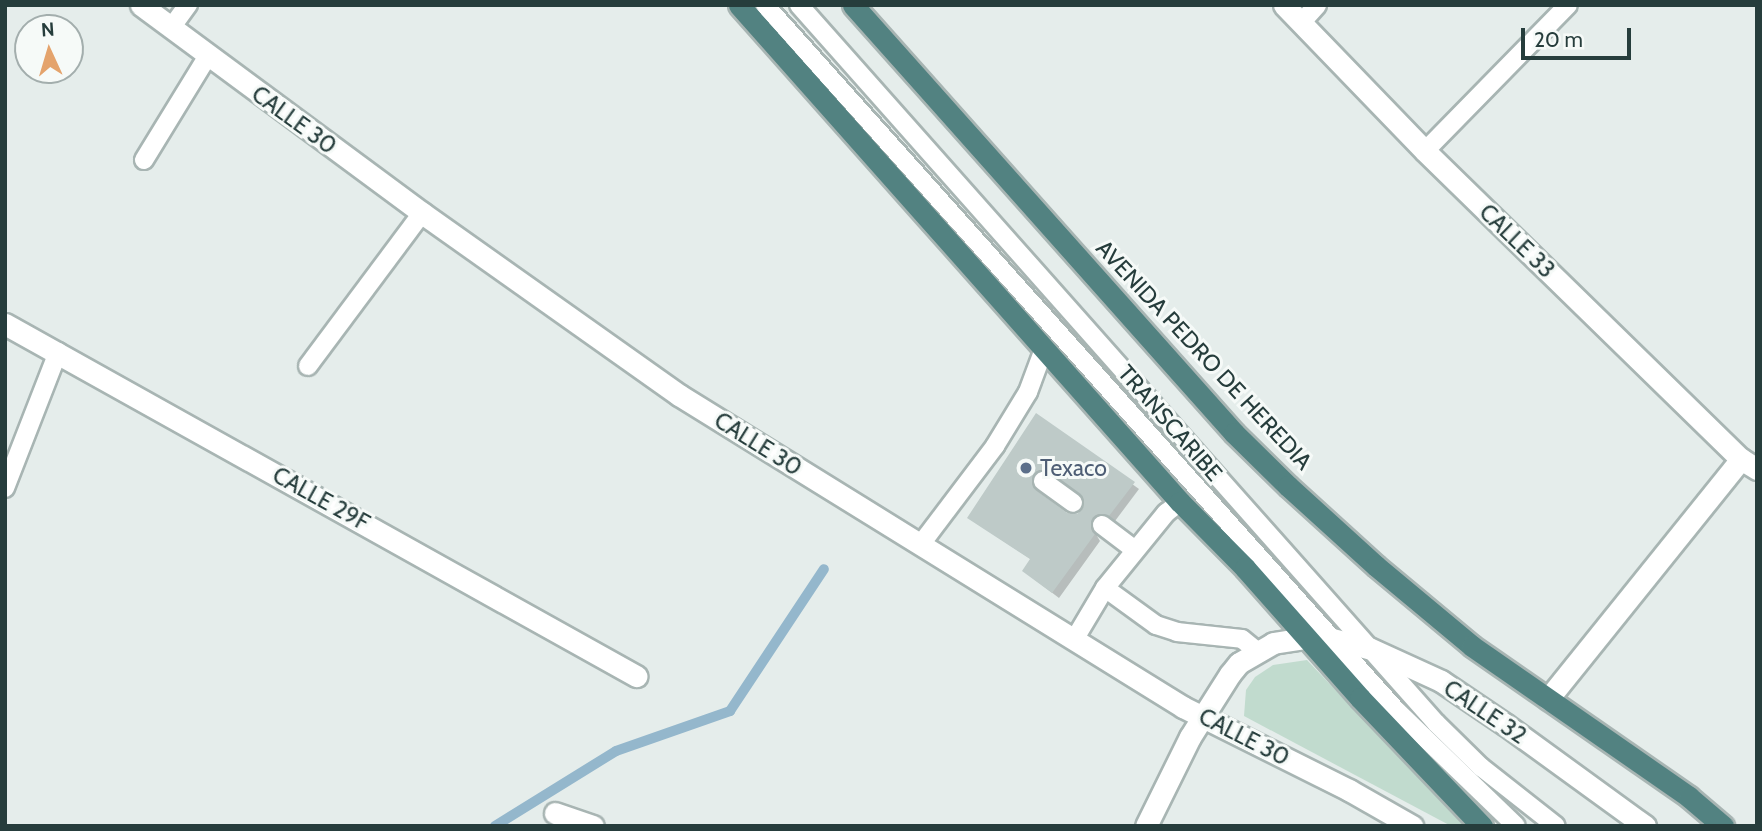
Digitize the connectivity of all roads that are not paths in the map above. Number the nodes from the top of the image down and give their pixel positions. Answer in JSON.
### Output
{"nodes":[{"id":1,"x":141,"y":5,"type":"edge"},
{"id":2,"x":188,"y":5,"type":"edge"},
{"id":3,"x":739,"y":5,"type":"edge"},
{"id":4,"x":765,"y":5,"type":"edge"},
{"id":5,"x":799,"y":5,"type":"edge"},
{"id":6,"x":853,"y":5,"type":"edge"},
{"id":7,"x":1284,"y":5,"type":"edge"},
{"id":8,"x":1317,"y":5,"type":"edge"},
{"id":9,"x":1568,"y":5,"type":"edge"},
{"id":10,"x":1301,"y":23,"type":"junction"},
{"id":11,"x":171,"y":28,"type":"junction"},
{"id":12,"x":207,"y":57,"type":"junction"},
{"id":13,"x":1425,"y":151,"type":"junction"},
{"id":14,"x":145,"y":160,"type":"dead end"},
{"id":15,"x":422,"y":213,"type":"junction"},
{"id":16,"x":5,"y":324,"type":"edge"},
{"id":17,"x":1044,"y":349,"type":"junction"},
{"id":18,"x":58,"y":352,"type":"junction"},
{"id":19,"x":308,"y":366,"type":"dead end"},
{"id":20,"x":1749,"y":464,"type":"edge"},
{"id":21,"x":1043,"y":481,"type":"dead end"},
{"id":22,"x":5,"y":488,"type":"edge"},
{"id":23,"x":1180,"y":502,"type":"junction"},
{"id":24,"x":1073,"y":503,"type":"dead end"},
{"id":25,"x":1102,"y":525,"type":"dead end"},
{"id":26,"x":921,"y":544,"type":"junction"},
{"id":27,"x":1135,"y":550,"type":"junction"},
{"id":28,"x":1105,"y":587,"type":"junction"},
{"id":29,"x":1306,"y":638,"type":"junction"},
{"id":30,"x":1332,"y":639,"type":"junction"},
{"id":31,"x":1074,"y":640,"type":"junction"},
{"id":32,"x":1369,"y":648,"type":"junction"},
{"id":33,"x":1257,"y":651,"type":"junction"},
{"id":34,"x":636,"y":676,"type":"dead end"},
{"id":35,"x":1548,"y":699,"type":"junction"},
{"id":36,"x":1202,"y":716,"type":"junction"},
{"id":37,"x":555,"y":813,"type":"dead end"},
{"id":38,"x":593,"y":826,"type":"edge"},
{"id":39,"x":1146,"y":826,"type":"edge"},
{"id":40,"x":1412,"y":826,"type":"edge"},
{"id":41,"x":1482,"y":826,"type":"edge"},
{"id":42,"x":1516,"y":826,"type":"edge"},
{"id":43,"x":1556,"y":826,"type":"edge"},
{"id":44,"x":1646,"y":826,"type":"edge"},
{"id":45,"x":1723,"y":826,"type":"edge"}],
"edges":[{"from":1,"to":11,"type":"street","name":"CALLE 30"},
{"from":2,"to":11,"type":"lane"},
{"from":3,"to":17,"type":"highway"},
{"from":4,"to":30,"type":"lane","name":"TRANSCARIBE"},
{"from":5,"to":32,"type":"lane","name":"TRANSCARIBE"},
{"from":6,"to":35,"type":"highway","name":"AVENIDA PEDRO DE HEREDIA"},
{"from":7,"to":10,"type":"street","name":"CALLE 33"},
{"from":8,"to":10,"type":"lane"},
{"from":9,"to":13,"type":"lane"},
{"from":10,"to":13,"type":"street","name":"CALLE 33"},
{"from":11,"to":12,"type":"street","name":"CALLE 30"},
{"from":12,"to":14,"type":"lane"},
{"from":12,"to":15,"type":"street","name":"CALLE 30"},
{"from":13,"to":20,"type":"street","name":"CALLE 33"},
{"from":15,"to":19,"type":"lane"},
{"from":15,"to":26,"type":"street","name":"CALLE 30"},
{"from":16,"to":18,"type":"street","name":"CALLE 29F"},
{"from":17,"to":23,"type":"highway"},
{"from":17,"to":26,"type":"lane"},
{"from":18,"to":22,"type":"lane"},
{"from":18,"to":34,"type":"street","name":"CALLE 29F"},
{"from":20,"to":35,"type":"street"},
{"from":21,"to":24,"type":"lane"},
{"from":23,"to":27,"type":"lane"},
{"from":23,"to":29,"type":"highway"},
{"from":25,"to":27,"type":"lane"},
{"from":26,"to":31,"type":"street","name":"CALLE 30"},
{"from":27,"to":28,"type":"lane"},
{"from":28,"to":31,"type":"lane"},
{"from":28,"to":33,"type":"lane"},
{"from":29,"to":30,"type":"street","name":"CALLE 32"},
{"from":29,"to":33,"type":"street","name":"CALLE 32"},
{"from":29,"to":41,"type":"highway"},
{"from":30,"to":32,"type":"street","name":"CALLE 32"},
{"from":30,"to":42,"type":"lane","name":"TRANSCARIBE"},
{"from":31,"to":36,"type":"street","name":"CALLE 30"},
{"from":32,"to":43,"type":"lane","name":"TRANSCARIBE"},
{"from":32,"to":44,"type":"street","name":"CALLE 32"},
{"from":33,"to":36,"type":"street"},
{"from":35,"to":45,"type":"highway","name":"AVENIDA PEDRO DE HEREDIA"},
{"from":36,"to":39,"type":"street"},
{"from":36,"to":40,"type":"street","name":"CALLE 30"},
{"from":37,"to":38,"type":"street"}]}
